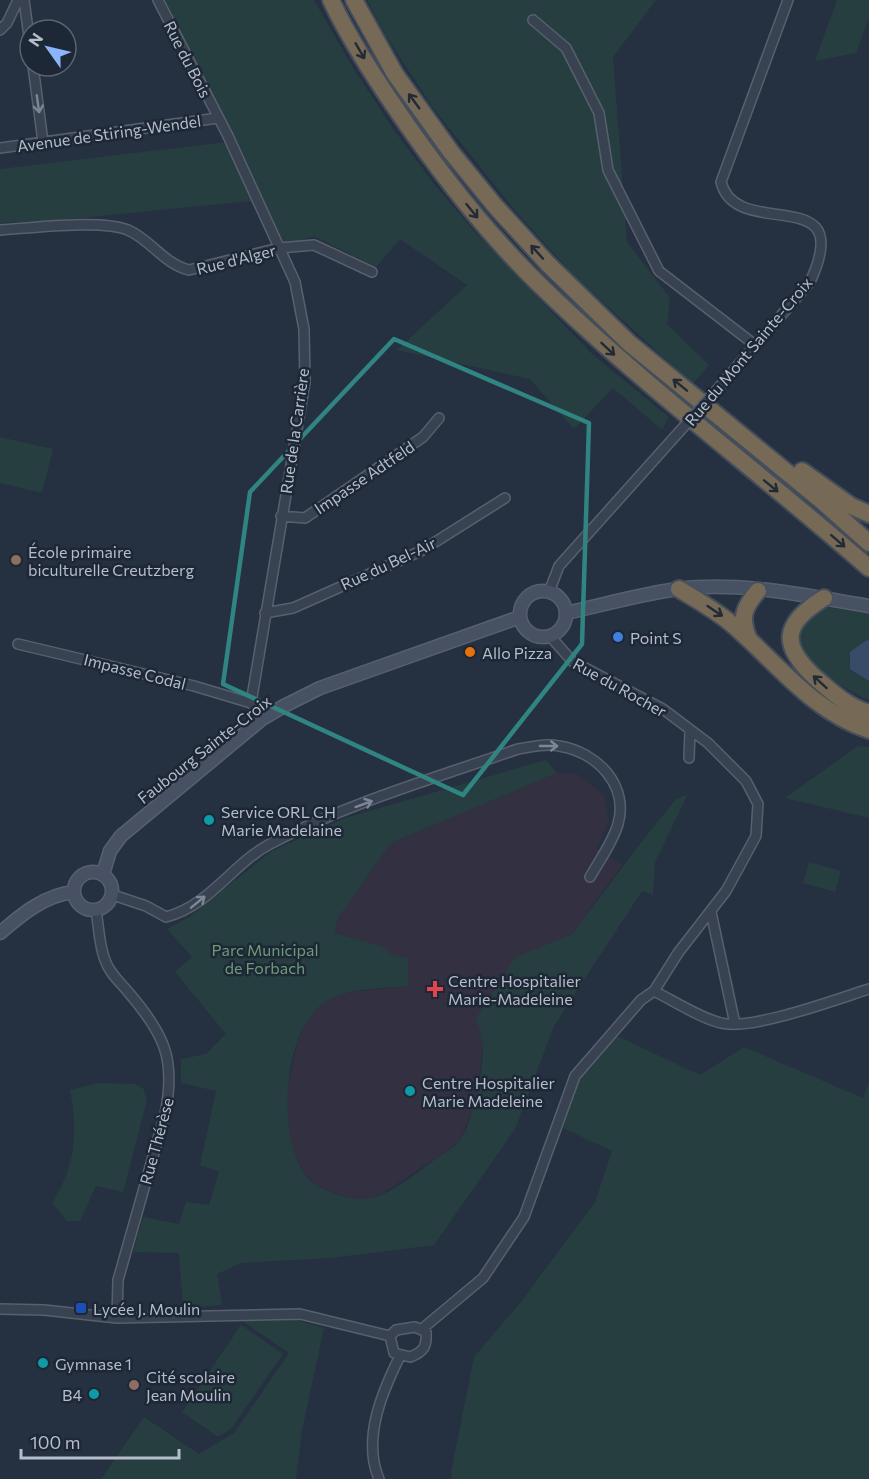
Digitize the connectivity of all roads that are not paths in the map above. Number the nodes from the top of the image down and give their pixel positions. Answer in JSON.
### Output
{"nodes":[{"id":1,"x":18,"y":0,"type":"edge"},
{"id":2,"x":24,"y":0,"type":"edge"},
{"id":3,"x":158,"y":0,"type":"edge"},
{"id":4,"x":331,"y":0,"type":"edge"},
{"id":5,"x":354,"y":0,"type":"edge"},
{"id":6,"x":788,"y":0,"type":"edge"},
{"id":7,"x":26,"y":18,"type":"edge"},
{"id":8,"x":533,"y":20,"type":"dead end"},
{"id":9,"x":0,"y":30,"type":"edge"},
{"id":10,"x":35,"y":78,"type":"edge"},
{"id":11,"x":218,"y":118,"type":"junction"},
{"id":12,"x":43,"y":142,"type":"junction"},
{"id":13,"x":0,"y":148,"type":"edge"},
{"id":14,"x":0,"y":230,"type":"edge"},
{"id":15,"x":279,"y":248,"type":"junction"},
{"id":16,"x":372,"y":272,"type":"dead end"},
{"id":17,"x":755,"y":345,"type":"junction"},
{"id":18,"x":439,"y":418,"type":"dead end"},
{"id":19,"x":741,"y":435,"type":"junction"},
{"id":20,"x":505,"y":498,"type":"dead end"},
{"id":21,"x":869,"y":514,"type":"edge"},
{"id":22,"x":281,"y":516,"type":"junction"},
{"id":23,"x":869,"y":543,"type":"edge"},
{"id":24,"x":869,"y":568,"type":"edge"},
{"id":25,"x":679,"y":589,"type":"junction"},
{"id":26,"x":758,"y":591,"type":"junction"},
{"id":27,"x":549,"y":592,"type":"junction"},
{"id":28,"x":824,"y":598,"type":"junction"},
{"id":29,"x":869,"y":606,"type":"edge"},
{"id":30,"x":265,"y":613,"type":"junction"},
{"id":31,"x":566,"y":614,"type":"junction"},
{"id":32,"x":520,"y":617,"type":"junction"},
{"id":33,"x":550,"y":636,"type":"junction"},
{"id":34,"x":748,"y":638,"type":"junction"},
{"id":35,"x":18,"y":644,"type":"dead end"},
{"id":36,"x":251,"y":703,"type":"junction"},
{"id":37,"x":869,"y":713,"type":"edge"},
{"id":38,"x":262,"y":720,"type":"junction"},
{"id":39,"x":690,"y":730,"type":"junction"},
{"id":40,"x":869,"y":730,"type":"edge"},
{"id":41,"x":708,"y":743,"type":"junction"},
{"id":42,"x":104,"y":874,"type":"junction"},
{"id":43,"x":590,"y":877,"type":"dead end"},
{"id":44,"x":74,"y":892,"type":"junction"},
{"id":45,"x":113,"y":895,"type":"junction"},
{"id":46,"x":96,"y":911,"type":"junction"},
{"id":47,"x":711,"y":912,"type":"junction"},
{"id":48,"x":0,"y":933,"type":"edge"},
{"id":49,"x":869,"y":988,"type":"edge"},
{"id":50,"x":654,"y":991,"type":"junction"},
{"id":51,"x":735,"y":1024,"type":"junction"},
{"id":52,"x":0,"y":1309,"type":"edge"},
{"id":53,"x":117,"y":1318,"type":"junction"},
{"id":54,"x":422,"y":1329,"type":"junction"},
{"id":55,"x":390,"y":1336,"type":"junction"},
{"id":56,"x":400,"y":1356,"type":"junction"},
{"id":57,"x":379,"y":1479,"type":"edge"}],
"edges":[{"from":1,"to":9,"type":"street"},
{"from":2,"to":7,"type":"street"},
{"from":3,"to":11,"type":"street","name":"Rue du Bois"},
{"from":4,"to":24,"type":"highway","one_way":true},
{"from":19,"to":5,"type":"highway","one_way":true},
{"from":6,"to":17,"type":"street","name":"Rue du Mont Sainte-Croix"},
{"from":8,"to":17,"type":"street"},
{"from":10,"to":12,"type":"street","one_way":true},
{"from":11,"to":12,"type":"street","name":"Avenue de Stiring-Wendel"},
{"from":11,"to":15,"type":"street","name":"Rue de la Carrière"},
{"from":12,"to":13,"type":"street","name":"Avenue de Stiring-Wendel"},
{"from":14,"to":15,"type":"street","name":"Rue d'Alger"},
{"from":15,"to":16,"type":"street","name":"Rue d'Alger"},
{"from":15,"to":22,"type":"street","name":"Rue de la Carrière"},
{"from":17,"to":27,"type":"street","name":"Rue du Mont Sainte-Croix","bridge":true},
{"from":18,"to":22,"type":"street","name":"Impasse Adtfeld"},
{"from":19,"to":21,"type":"highway"},
{"from":19,"to":23,"type":"highway"},
{"from":20,"to":30,"type":"street","name":"Rue du Bel-Air"},
{"from":22,"to":30,"type":"street","name":"Rue de la Carrière"},
{"from":25,"to":26,"type":"main road"},
{"from":25,"to":31,"type":"main road"},
{"from":25,"to":34,"type":"highway","one_way":true},
{"from":26,"to":28,"type":"main road"},
{"from":26,"to":34,"type":"highway"},
{"from":27,"to":31,"type":"main road"},
{"from":27,"to":32,"type":"main road"},
{"from":28,"to":29,"type":"main road"},
{"from":37,"to":28,"type":"highway","one_way":true},
{"from":30,"to":36,"type":"street","name":"Rue de la Carrière"},
{"from":31,"to":33,"type":"main road"},
{"from":32,"to":33,"type":"main road"},
{"from":32,"to":38,"type":"main road","name":"Faubourg Sainte-Croix"},
{"from":33,"to":39,"type":"street","name":"Rue du Rocher"},
{"from":34,"to":40,"type":"highway"},
{"from":35,"to":36,"type":"street","name":"Impasse Codal"},
{"from":36,"to":38,"type":"street"},
{"from":38,"to":42,"type":"main road","name":"Faubourg Sainte-Croix"},
{"from":39,"to":41,"type":"street","name":"Rue du Rocher"},
{"from":39,"to":41,"type":"street"},
{"from":41,"to":47,"type":"street","name":"Rue du Rocher"},
{"from":42,"to":44,"type":"main road"},
{"from":42,"to":45,"type":"main road"},
{"from":45,"to":43,"type":"street","one_way":true},
{"from":44,"to":46,"type":"main road"},
{"from":44,"to":48,"type":"main road"},
{"from":45,"to":46,"type":"main road"},
{"from":46,"to":53,"type":"street","name":"Rue Thérèse"},
{"from":47,"to":50,"type":"street","name":"Rue du Rocher"},
{"from":47,"to":51,"type":"street"},
{"from":49,"to":51,"type":"street"},
{"from":50,"to":51,"type":"street"},
{"from":50,"to":54,"type":"street","name":"Rue du Rocher"},
{"from":52,"to":53,"type":"street"},
{"from":53,"to":55,"type":"street"},
{"from":54,"to":55,"type":"street"},
{"from":54,"to":56,"type":"street"},
{"from":55,"to":56,"type":"street"},
{"from":56,"to":57,"type":"street"}]}
